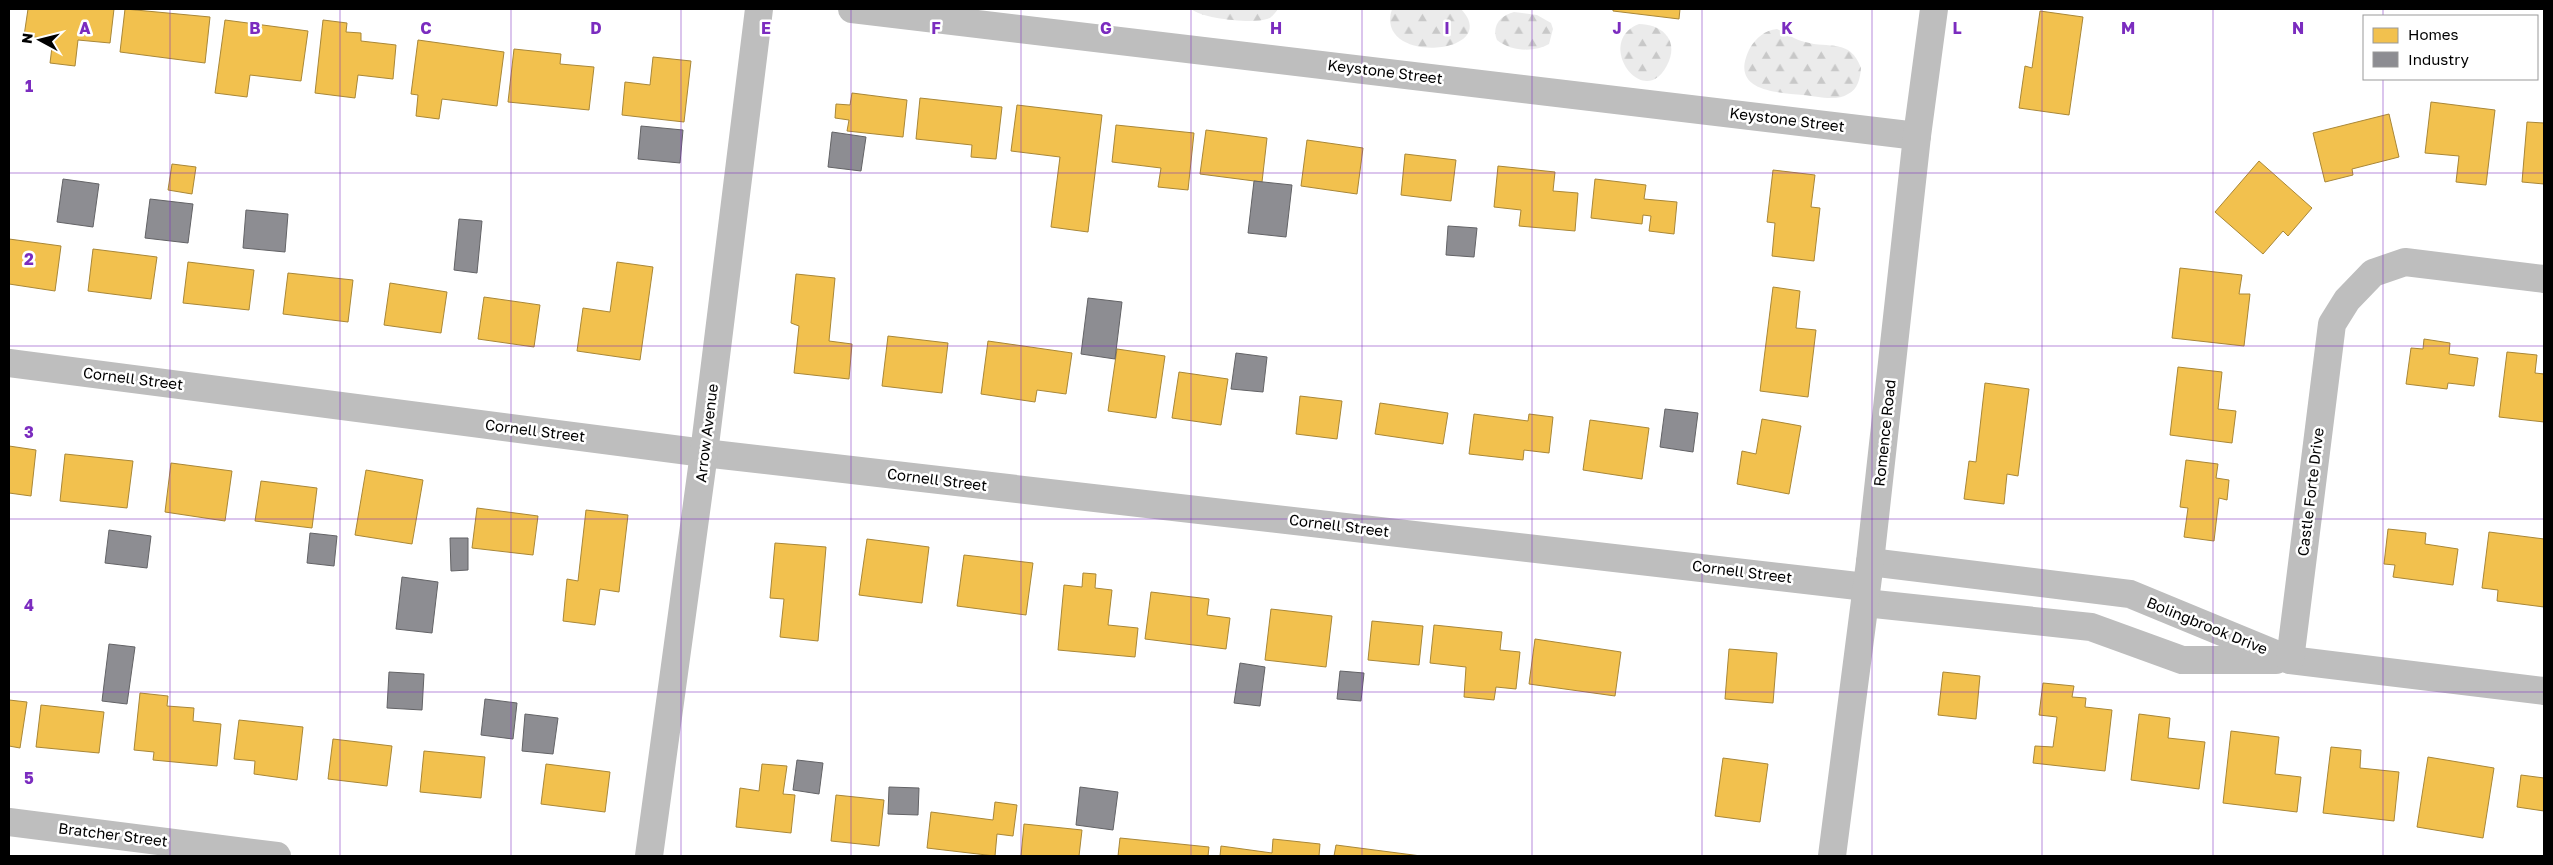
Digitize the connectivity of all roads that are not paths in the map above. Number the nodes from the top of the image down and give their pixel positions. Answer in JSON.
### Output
{"nodes":[{"id":1,"x":758,"y":9,"type":"edge"},
{"id":2,"x":852,"y":9,"type":"edge"},
{"id":3,"x":1934,"y":9,"type":"edge"},
{"id":4,"x":1918,"y":136,"type":"junction"},
{"id":5,"x":2544,"y":279,"type":"edge"},
{"id":6,"x":9,"y":363,"type":"edge"},
{"id":7,"x":704,"y":453,"type":"junction"},
{"id":8,"x":1867,"y":584,"type":"junction"},
{"id":9,"x":2290,"y":660,"type":"junction"},
{"id":10,"x":2544,"y":691,"type":"edge"},
{"id":11,"x":9,"y":822,"type":"edge"},
{"id":12,"x":277,"y":856,"type":"edge"},
{"id":13,"x":649,"y":856,"type":"edge"},
{"id":14,"x":1832,"y":856,"type":"edge"}],
"edges":[{"from":1,"to":7,"type":"street","name":"Arrow Avenue"},
{"from":2,"to":4,"type":"street","name":"Keystone Street"},
{"from":3,"to":4,"type":"street","name":"Romence Road"},
{"from":4,"to":8,"type":"street","name":"Romence Road"},
{"from":5,"to":9,"type":"street","name":"Castle Forte Drive"},
{"from":6,"to":7,"type":"street","name":"Cornell Street"},
{"from":7,"to":8,"type":"street","name":"Cornell Street"},
{"from":7,"to":13,"type":"street","name":"Arrow Avenue"},
{"from":8,"to":9,"type":"street"},
{"from":8,"to":9,"type":"street","name":"Bolingbrook Drive"},
{"from":8,"to":14,"type":"street","name":"Romence Road"},
{"from":9,"to":10,"type":"street","name":"Bolingbrook Drive"},
{"from":11,"to":12,"type":"street","name":"Bratcher Street"}]}
